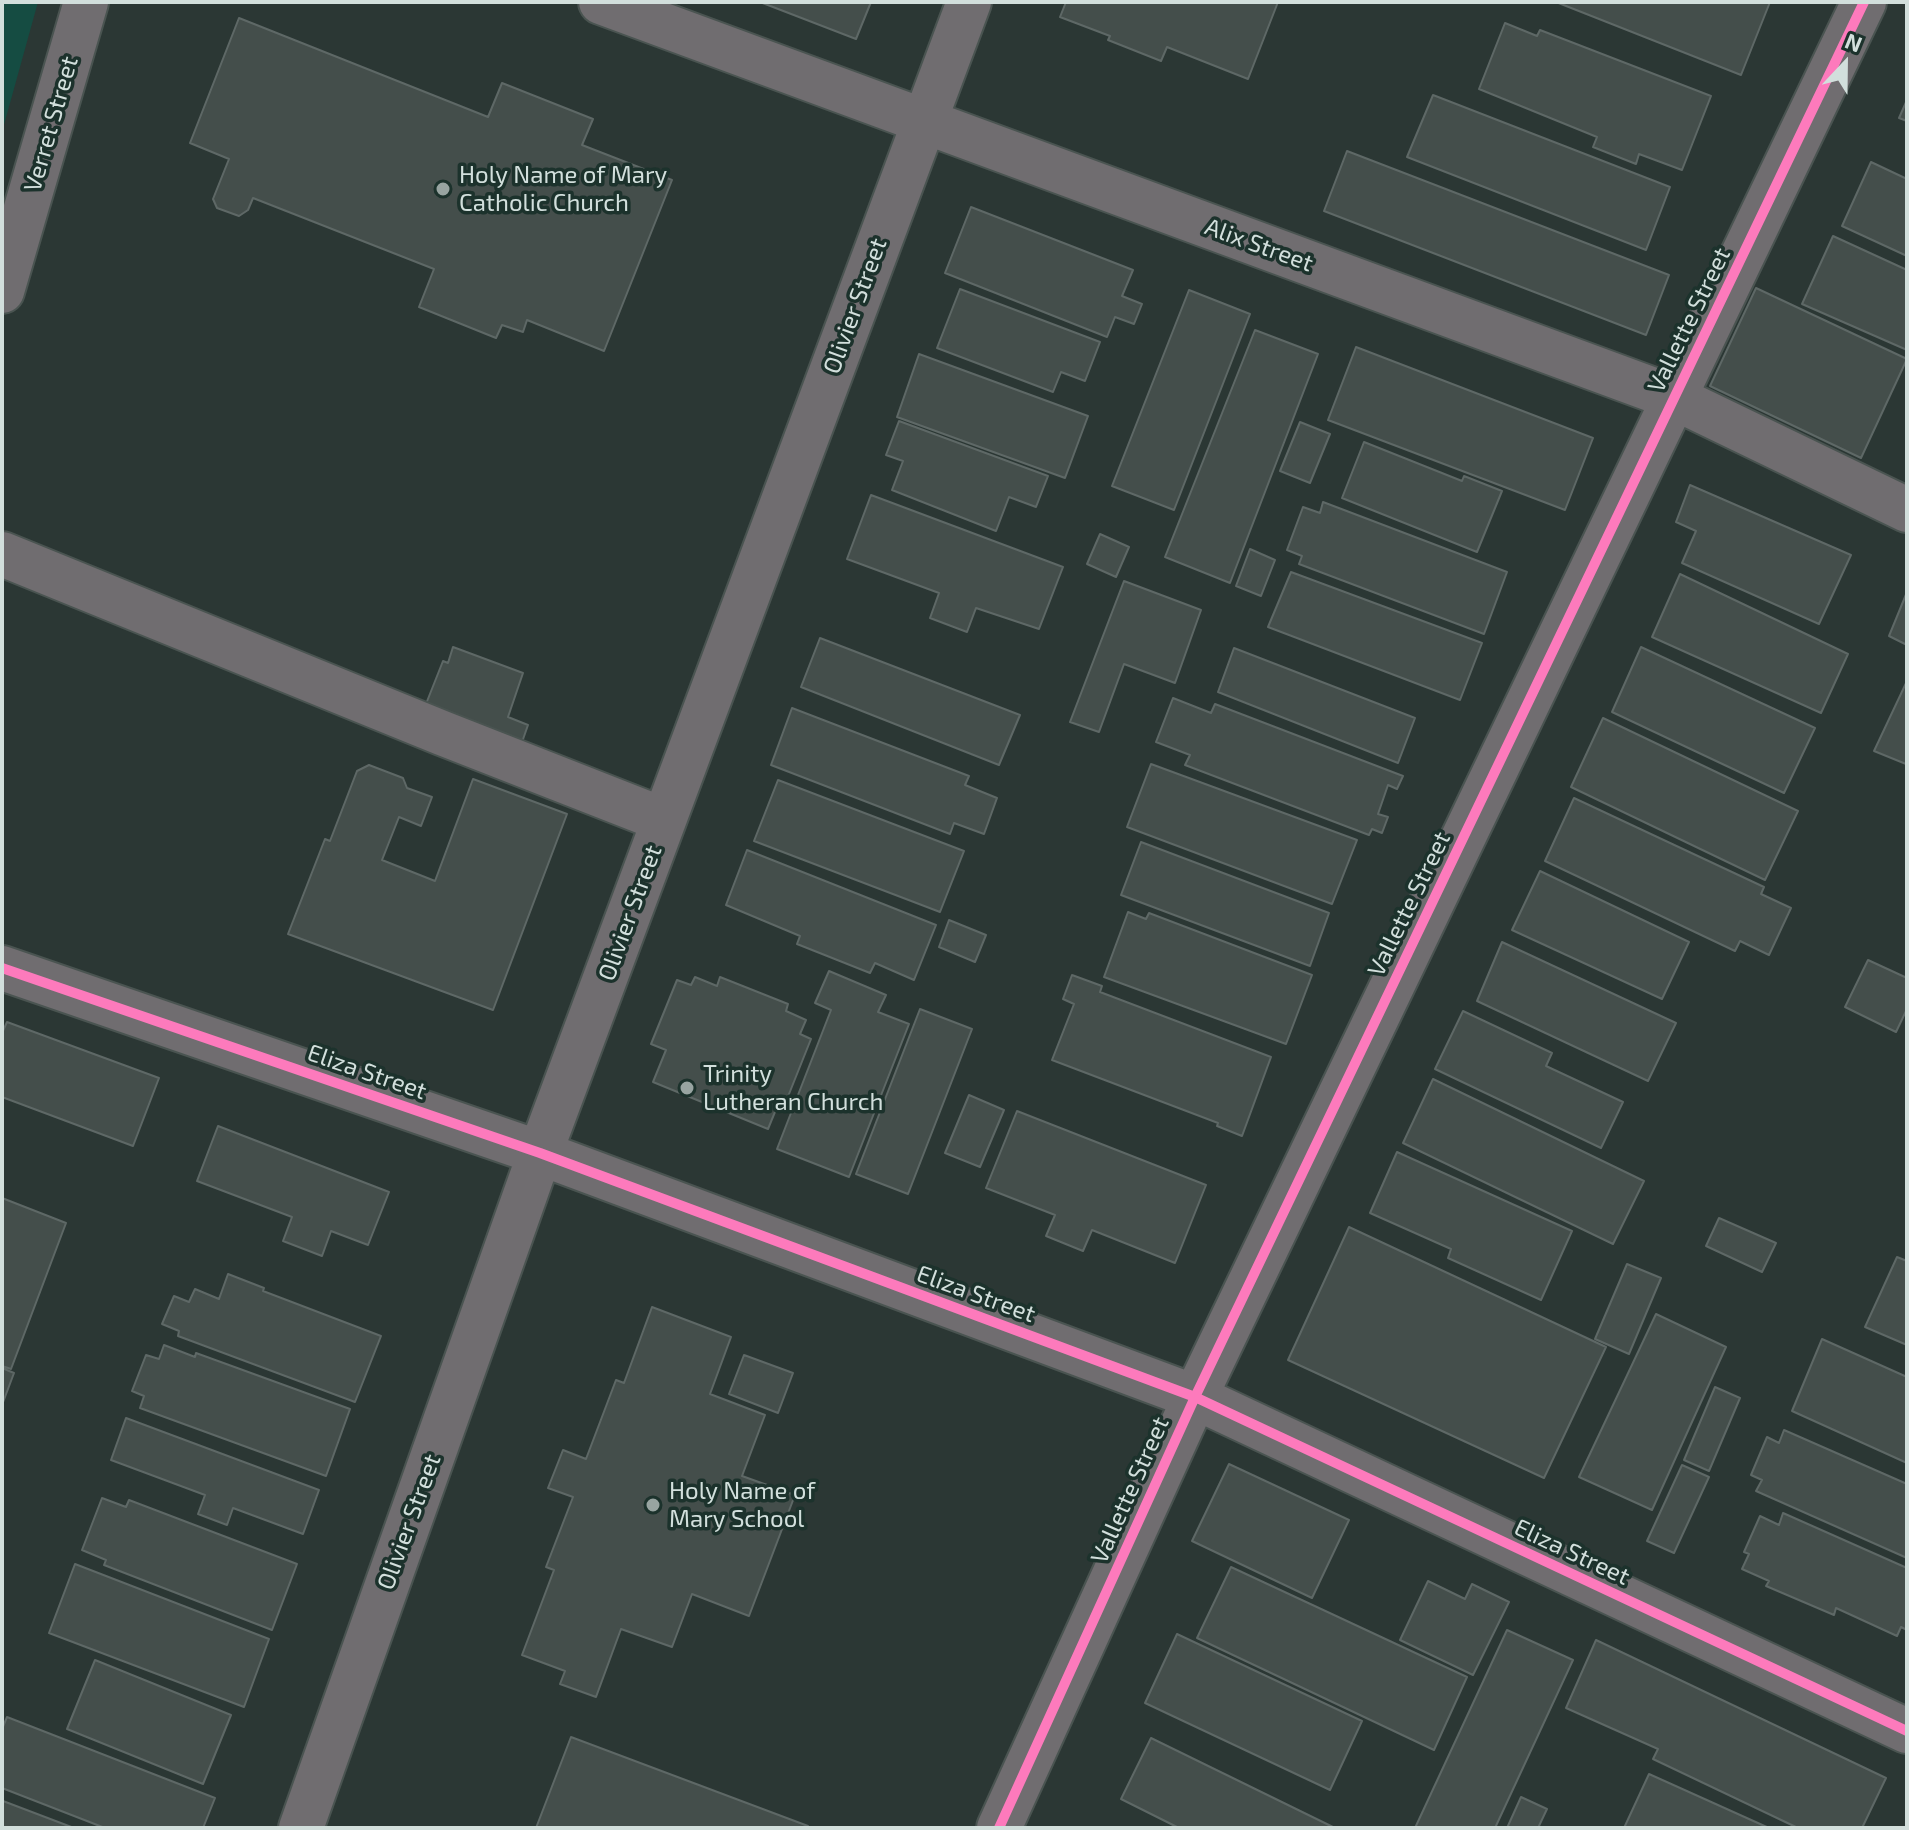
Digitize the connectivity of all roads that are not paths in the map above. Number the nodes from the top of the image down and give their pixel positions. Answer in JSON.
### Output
{"nodes":[{"id":1,"x":86,"y":2,"type":"edge"},
{"id":2,"x":601,"y":2,"type":"edge"},
{"id":3,"x":969,"y":2,"type":"edge"},
{"id":4,"x":1864,"y":2,"type":"edge"},
{"id":5,"x":924,"y":121,"type":"junction"},
{"id":6,"x":2,"y":291,"type":"edge"},
{"id":7,"x":1675,"y":398,"type":"junction"},
{"id":8,"x":1907,"y":510,"type":"edge"},
{"id":9,"x":2,"y":554,"type":"edge"},
{"id":10,"x":664,"y":820,"type":"junction"},
{"id":11,"x":2,"y":968,"type":"edge"},
{"id":12,"x":540,"y":1153,"type":"junction"},
{"id":13,"x":1195,"y":1397,"type":"junction"},
{"id":14,"x":1907,"y":1731,"type":"edge"},
{"id":15,"x":301,"y":1828,"type":"edge"},
{"id":16,"x":999,"y":1828,"type":"edge"}],
"edges":[{"from":1,"to":6,"type":"street","name":"Verret Street"},
{"from":2,"to":5,"type":"street","name":"Alix Street"},
{"from":3,"to":5,"type":"street","name":"Olivier Street"},
{"from":4,"to":7,"type":"street","name":"Vallette Street"},
{"from":5,"to":7,"type":"street","name":"Alix Street"},
{"from":5,"to":10,"type":"street","name":"Olivier Street"},
{"from":7,"to":8,"type":"street","name":"Alix Street"},
{"from":7,"to":13,"type":"street","name":"Vallette Street"},
{"from":9,"to":10,"type":"street"},
{"from":10,"to":12,"type":"street","name":"Olivier Street"},
{"from":11,"to":12,"type":"street","name":"Eliza Street"},
{"from":12,"to":13,"type":"street","name":"Eliza Street"},
{"from":12,"to":15,"type":"street","name":"Olivier Street"},
{"from":13,"to":14,"type":"street","name":"Eliza Street"},
{"from":13,"to":16,"type":"street","name":"Vallette Street"}]}
